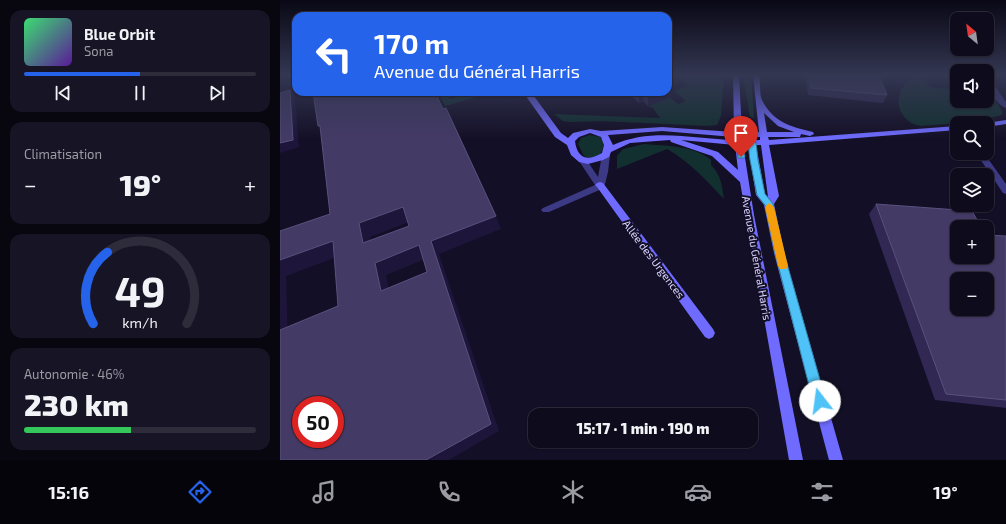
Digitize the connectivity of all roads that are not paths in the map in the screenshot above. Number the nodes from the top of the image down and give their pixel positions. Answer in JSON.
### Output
{"nodes":[{"id":1,"x":530,"y":96,"type":"edge"},
{"id":2,"x":737,"y":96,"type":"edge"},
{"id":3,"x":998,"y":96,"type":"edge"},
{"id":4,"x":759,"y":97,"type":"joint"},
{"id":5,"x":1006,"y":106,"type":"edge"},
{"id":6,"x":1006,"y":122,"type":"edge"},
{"id":7,"x":994,"y":124,"type":"edge"},
{"id":8,"x":950,"y":129,"type":"edge"},
{"id":9,"x":601,"y":133,"type":"junction"},
{"id":10,"x":810,"y":134,"type":"junction"},
{"id":11,"x":859,"y":136,"type":"junction"},
{"id":12,"x":666,"y":137,"type":"junction"},
{"id":13,"x":739,"y":138,"type":"junction"},
{"id":14,"x":764,"y":139,"type":"junction"},
{"id":15,"x":752,"y":143,"type":"junction"},
{"id":16,"x":570,"y":144,"type":"junction"},
{"id":17,"x":608,"y":152,"type":"junction"},
{"id":18,"x":985,"y":160,"type":"edge"},
{"id":19,"x":582,"y":161,"type":"junction"},
{"id":20,"x":743,"y":180,"type":"junction"},
{"id":21,"x":601,"y":185,"type":"junction"},
{"id":22,"x":1006,"y":190,"type":"edge"},
{"id":23,"x":769,"y":204,"type":"junction"},
{"id":24,"x":546,"y":210,"type":"dead end"},
{"id":25,"x":709,"y":333,"type":"dead end"},
{"id":26,"x":796,"y":460,"type":"edge"},
{"id":27,"x":836,"y":460,"type":"edge"}],
"edges":[{"from":1,"to":16,"type":"street"},
{"from":2,"to":13,"type":"street","name":"Avenue du Général Harris"},
{"from":3,"to":5,"type":"street"},
{"from":4,"to":10,"type":"street"},
{"from":4,"to":14,"type":"street","name":"Avenue du Général Harris"},
{"from":6,"to":7,"type":"street"},
{"from":8,"to":11,"type":"street"},
{"from":9,"to":13,"type":"street"},
{"from":9,"to":16,"type":"street"},
{"from":9,"to":17,"type":"street"},
{"from":10,"to":11,"type":"street"},
{"from":10,"to":14,"type":"street"},
{"from":11,"to":14,"type":"street"},
{"from":12,"to":13,"type":"street"},
{"from":12,"to":17,"type":"street"},
{"from":12,"to":20,"type":"street"},
{"from":13,"to":14,"type":"street"},
{"from":13,"to":15,"type":"street"},
{"from":13,"to":20,"type":"street","name":"Avenue du Général Harris"},
{"from":14,"to":15,"type":"street"},
{"from":14,"to":23,"type":"street","name":"Avenue du Général Harris"},
{"from":15,"to":23,"type":"street","name":"Avenue du Général Harris"},
{"from":16,"to":19,"type":"street"},
{"from":17,"to":19,"type":"street"},
{"from":17,"to":21,"type":"street"},
{"from":18,"to":22,"type":"street"},
{"from":19,"to":21,"type":"street"},
{"from":20,"to":26,"type":"street","name":"Avenue du Général Harris"},
{"from":21,"to":24,"type":"street"},
{"from":21,"to":25,"type":"street","name":"Allée des Urgences"},
{"from":23,"to":27,"type":"street","name":"Avenue du Général Harris"}]}
